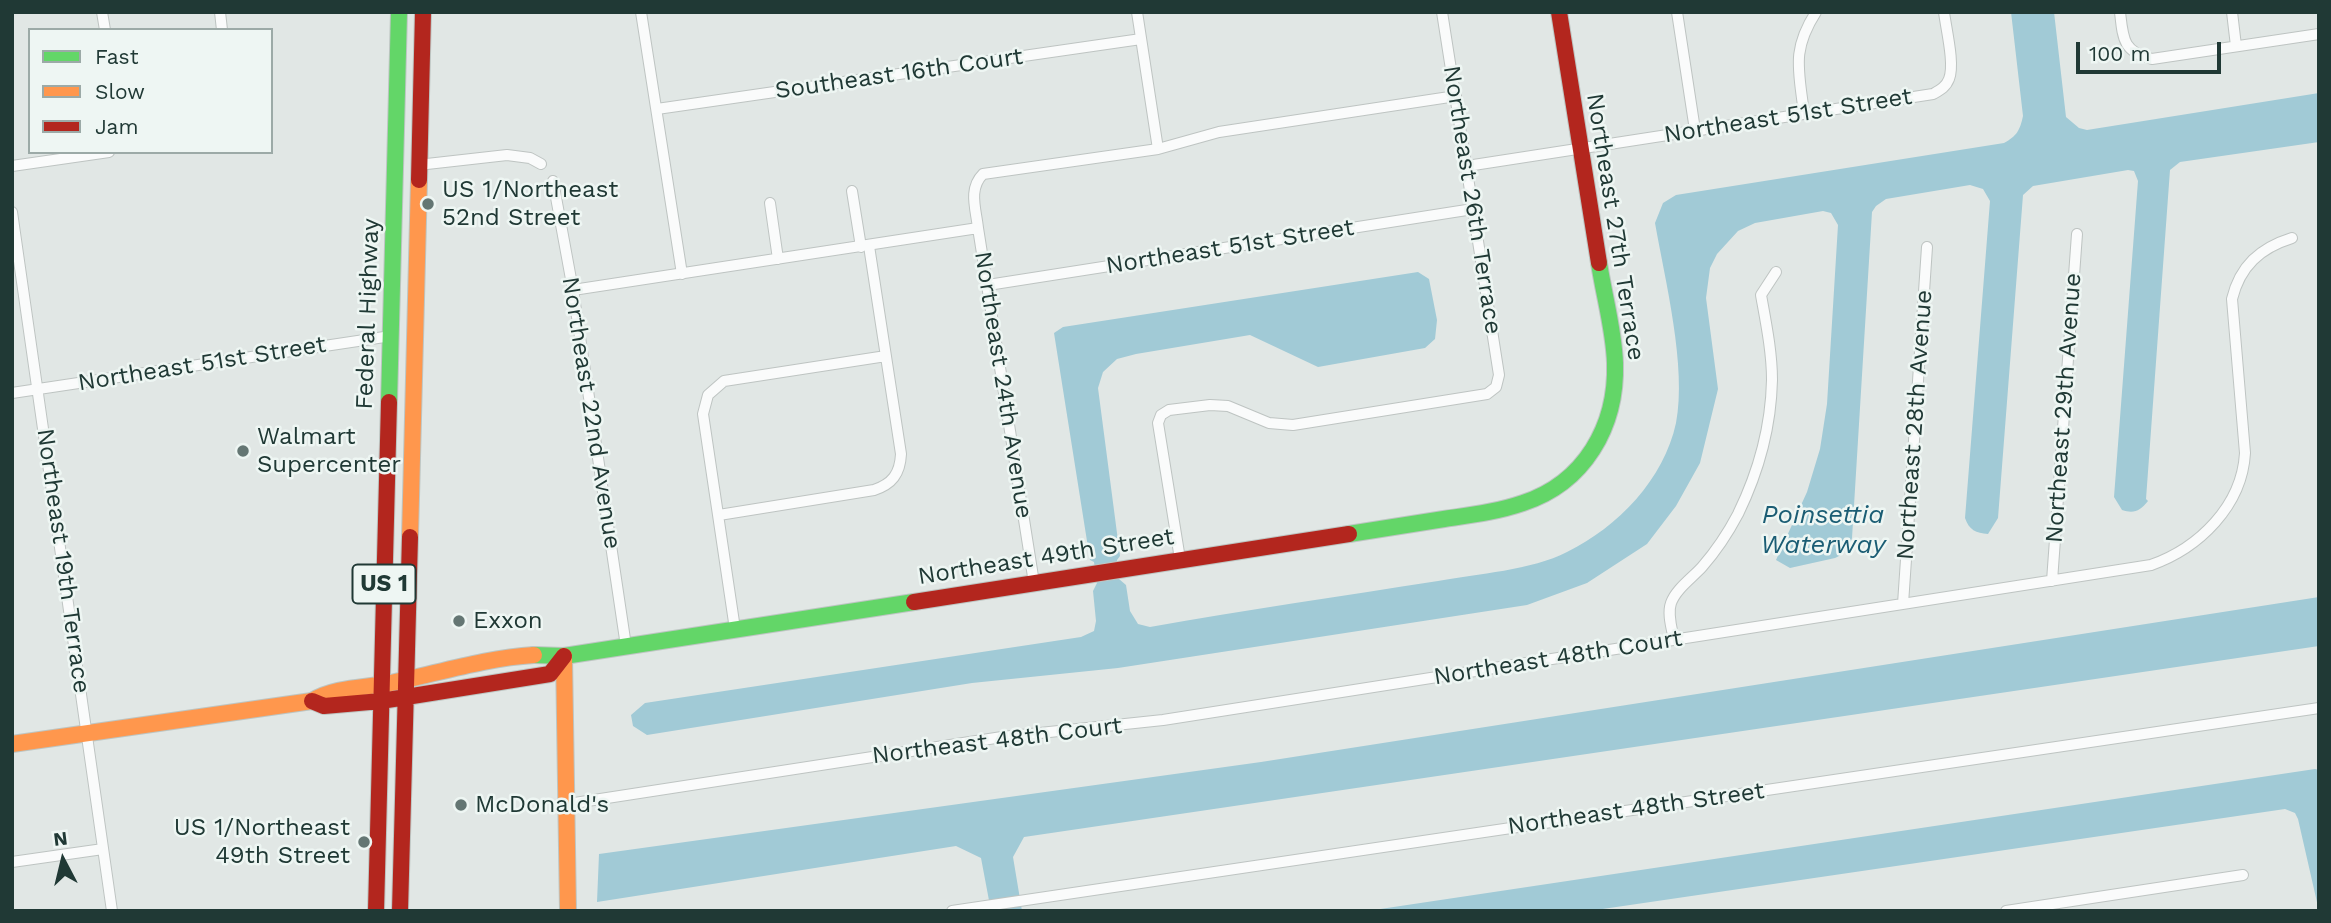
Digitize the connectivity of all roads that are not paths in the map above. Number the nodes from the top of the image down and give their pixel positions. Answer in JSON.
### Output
{"nodes":[{"id":1,"x":399,"y":12,"type":"edge"},
{"id":2,"x":423,"y":12,"type":"edge"},
{"id":3,"x":641,"y":12,"type":"edge"},
{"id":4,"x":1137,"y":12,"type":"edge"},
{"id":5,"x":1443,"y":12,"type":"edge"},
{"id":6,"x":1559,"y":12,"type":"edge"},
{"id":7,"x":1677,"y":12,"type":"edge"},
{"id":8,"x":1816,"y":12,"type":"edge"},
{"id":9,"x":1944,"y":12,"type":"edge"},
{"id":10,"x":2120,"y":12,"type":"edge"},
{"id":11,"x":2232,"y":12,"type":"edge"},
{"id":12,"x":2319,"y":34,"type":"edge"},
{"id":13,"x":1141,"y":39,"type":"junction"},
{"id":14,"x":2236,"y":46,"type":"junction"},
{"id":15,"x":1456,"y":96,"type":"junction"},
{"id":16,"x":657,"y":109,"type":"junction"},
{"id":17,"x":1804,"y":114,"type":"junction"},
{"id":18,"x":396,"y":123,"type":"junction"},
{"id":19,"x":1695,"y":130,"type":"junction"},
{"id":20,"x":1581,"y":148,"type":"junction"},
{"id":21,"x":1158,"y":149,"type":"junction"},
{"id":22,"x":95,"y":154,"type":"edge"},
{"id":23,"x":541,"y":164,"type":"dead end"},
{"id":24,"x":418,"y":165,"type":"junction"},
{"id":25,"x":12,"y":166,"type":"edge"},
{"id":26,"x":1467,"y":166,"type":"junction"},
{"id":27,"x":553,"y":181,"type":"dead end"},
{"id":28,"x":852,"y":191,"type":"dead end"},
{"id":29,"x":770,"y":203,"type":"dead end"},
{"id":30,"x":1473,"y":209,"type":"junction"},
{"id":31,"x":12,"y":212,"type":"edge"},
{"id":32,"x":978,"y":229,"type":"junction"},
{"id":33,"x":2077,"y":234,"type":"dead end"},
{"id":34,"x":2292,"y":238,"type":"dead end"},
{"id":35,"x":865,"y":247,"type":"junction"},
{"id":36,"x":1927,"y":247,"type":"dead end"},
{"id":37,"x":393,"y":257,"type":"junction"},
{"id":38,"x":778,"y":259,"type":"junction"},
{"id":39,"x":1776,"y":272,"type":"dead end"},
{"id":40,"x":682,"y":274,"type":"junction"},
{"id":41,"x":988,"y":285,"type":"junction"},
{"id":42,"x":415,"y":288,"type":"junction"},
{"id":43,"x":572,"y":290,"type":"junction"},
{"id":44,"x":391,"y":336,"type":"junction"},
{"id":45,"x":886,"y":356,"type":"junction"},
{"id":46,"x":413,"y":383,"type":"junction"},
{"id":47,"x":39,"y":389,"type":"junction"},
{"id":48,"x":12,"y":393,"type":"edge"},
{"id":49,"x":1534,"y":500,"type":"joint"},
{"id":50,"x":719,"y":515,"type":"junction"},
{"id":51,"x":1180,"y":559,"type":"junction"},
{"id":52,"x":2052,"y":581,"type":"junction"},
{"id":53,"x":1034,"y":583,"type":"junction"},
{"id":54,"x":1903,"y":604,"type":"junction"},
{"id":55,"x":735,"y":629,"type":"junction"},
{"id":56,"x":1674,"y":640,"type":"junction"},
{"id":57,"x":626,"y":646,"type":"junction"},
{"id":58,"x":564,"y":656,"type":"junction"},
{"id":59,"x":404,"y":679,"type":"junction"},
{"id":60,"x":381,"y":693,"type":"junction"},
{"id":61,"x":404,"y":697,"type":"junction"},
{"id":62,"x":2319,"y":708,"type":"edge"},
{"id":63,"x":88,"y":734,"type":"junction"},
{"id":64,"x":12,"y":744,"type":"edge"},
{"id":65,"x":568,"y":804,"type":"junction"},
{"id":66,"x":103,"y":849,"type":"junction"},
{"id":67,"x":12,"y":862,"type":"edge"},
{"id":68,"x":2243,"y":875,"type":"dead end"},
{"id":69,"x":112,"y":911,"type":"edge"},
{"id":70,"x":376,"y":911,"type":"edge"},
{"id":71,"x":400,"y":911,"type":"edge"},
{"id":72,"x":568,"y":911,"type":"edge"},
{"id":73,"x":953,"y":911,"type":"edge"},
{"id":74,"x":2006,"y":911,"type":"edge"}],
"edges":[{"from":1,"to":18,"type":"street","name":"Federal Highway","number":"US 1"},
{"from":2,"to":24,"type":"street","name":"Federal Highway","number":"US 1"},
{"from":3,"to":16,"type":"street"},
{"from":4,"to":13,"type":"street"},
{"from":5,"to":15,"type":"street","name":"Northeast 26th Terrace"},
{"from":6,"to":20,"type":"street","name":"Northeast 27th Terrace"},
{"from":7,"to":19,"type":"street"},
{"from":8,"to":17,"type":"street"},
{"from":9,"to":17,"type":"street","name":"Northeast 51st Street"},
{"from":10,"to":14,"type":"street"},
{"from":11,"to":14,"type":"street"},
{"from":12,"to":14,"type":"street"},
{"from":13,"to":16,"type":"street","name":"Southeast 16th Court"},
{"from":13,"to":21,"type":"street"},
{"from":15,"to":21,"type":"street"},
{"from":15,"to":26,"type":"street","name":"Northeast 26th Terrace"},
{"from":16,"to":40,"type":"street"},
{"from":17,"to":19,"type":"street","name":"Northeast 51st Street"},
{"from":18,"to":24,"type":"street"},
{"from":18,"to":37,"type":"street","name":"Federal Highway","number":"US 1"},
{"from":19,"to":20,"type":"street","name":"Northeast 51st Street"},
{"from":20,"to":26,"type":"street","name":"Northeast 51st Street"},
{"from":20,"to":49,"type":"street","name":"Northeast 27th Terrace"},
{"from":21,"to":32,"type":"street","name":"Northeast 24th Avenue"},
{"from":22,"to":25,"type":"street"},
{"from":23,"to":24,"type":"street"},
{"from":24,"to":42,"type":"street","name":"Federal Highway","number":"US 1"},
{"from":26,"to":30,"type":"street","name":"Northeast 26th Terrace"},
{"from":27,"to":43,"type":"street","name":"Northeast 22nd Avenue"},
{"from":28,"to":35,"type":"street"},
{"from":29,"to":38,"type":"street"},
{"from":30,"to":41,"type":"street","name":"Northeast 51st Street"},
{"from":30,"to":51,"type":"street","name":"Northeast 26th Terrace"},
{"from":31,"to":47,"type":"street","name":"Northeast 19th Terrace"},
{"from":32,"to":35,"type":"street"},
{"from":32,"to":41,"type":"street","name":"Northeast 24th Avenue"},
{"from":33,"to":52,"type":"street","name":"Northeast 29th Avenue"},
{"from":34,"to":52,"type":"street","name":"Northeast 48th Court"},
{"from":35,"to":38,"type":"street"},
{"from":35,"to":45,"type":"street"},
{"from":36,"to":54,"type":"street","name":"Northeast 28th Avenue"},
{"from":37,"to":42,"type":"street"},
{"from":37,"to":44,"type":"street","name":"Federal Highway","number":"US 1"},
{"from":38,"to":40,"type":"street"},
{"from":39,"to":56,"type":"street"},
{"from":40,"to":43,"type":"street"},
{"from":41,"to":53,"type":"street","name":"Northeast 24th Avenue"},
{"from":42,"to":46,"type":"street","name":"Federal Highway","number":"US 1"},
{"from":43,"to":57,"type":"street","name":"Northeast 22nd Avenue"},
{"from":44,"to":46,"type":"street"},
{"from":44,"to":47,"type":"street","name":"Northeast 51st Street"},
{"from":44,"to":60,"type":"street","name":"Federal Highway","number":"US 1"},
{"from":45,"to":50,"type":"street"},
{"from":45,"to":50,"type":"street"},
{"from":46,"to":59,"type":"street","name":"Federal Highway","number":"US 1"},
{"from":47,"to":48,"type":"street","name":"Northeast 51st Street"},
{"from":47,"to":63,"type":"street","name":"Northeast 19th Terrace"},
{"from":49,"to":51,"type":"street","name":"Northeast 49th Street"},
{"from":50,"to":55,"type":"street"},
{"from":51,"to":53,"type":"street","name":"Northeast 49th Street"},
{"from":52,"to":54,"type":"street","name":"Northeast 48th Court"},
{"from":53,"to":55,"type":"street","name":"Northeast 49th Street"},
{"from":54,"to":56,"type":"street","name":"Northeast 48th Court"},
{"from":55,"to":57,"type":"street","name":"Northeast 49th Street"},
{"from":56,"to":65,"type":"street","name":"Northeast 48th Court"},
{"from":57,"to":58,"type":"street","name":"Northeast 49th Street"},
{"from":58,"to":59,"type":"street","name":"Northeast 49th Street"},
{"from":58,"to":61,"type":"street","name":"Northeast 49th Street"},
{"from":58,"to":65,"type":"street"},
{"from":59,"to":60,"type":"street","name":"Northeast 49th Street"},
{"from":59,"to":61,"type":"street","name":"Federal Highway","number":"US 1"},
{"from":60,"to":61,"type":"street","name":"Northeast 49th Street"},
{"from":60,"to":63,"type":"street","name":"Northeast 49th Street"},
{"from":60,"to":70,"type":"street","name":"Federal Highway","number":"US 1"},
{"from":61,"to":71,"type":"street","name":"Federal Highway","number":"US 1"},
{"from":62,"to":73,"type":"street","name":"Northeast 48th Street"},
{"from":63,"to":64,"type":"street","name":"Northeast 49th Street"},
{"from":63,"to":66,"type":"street","name":"Northeast 19th Terrace"},
{"from":65,"to":72,"type":"street"},
{"from":66,"to":67,"type":"street"},
{"from":66,"to":69,"type":"street","name":"Northeast 19th Terrace"},
{"from":68,"to":74,"type":"street"}]}
